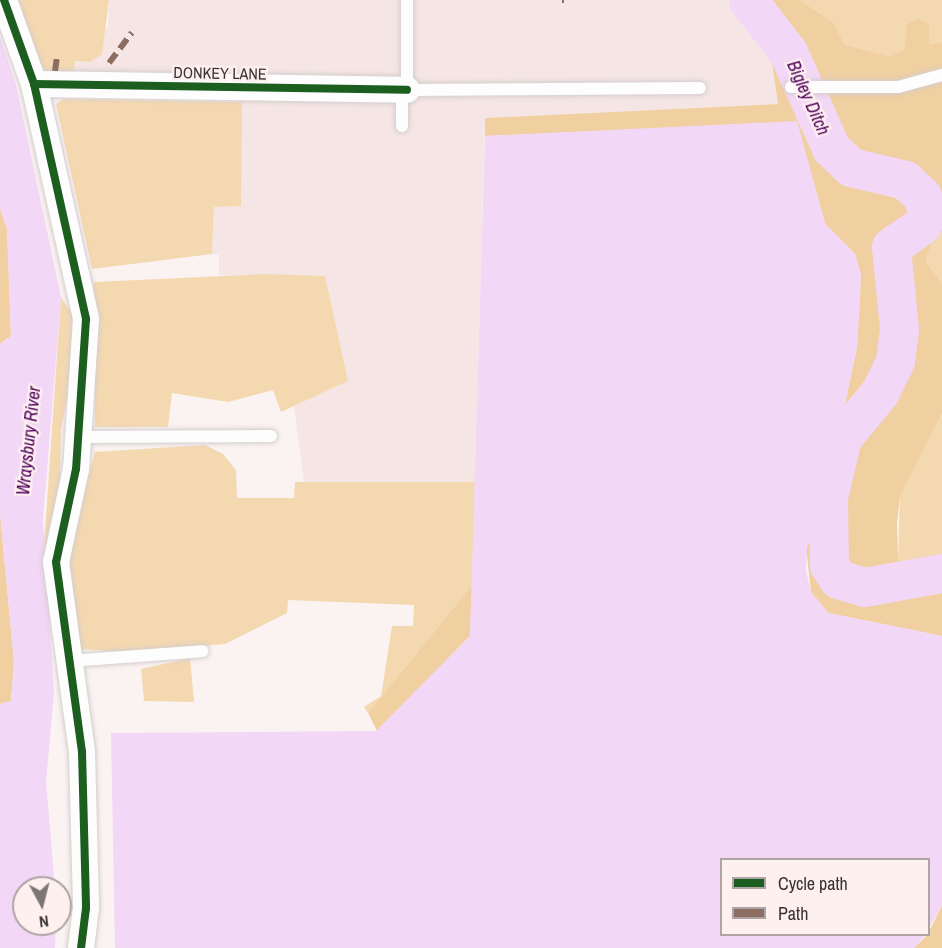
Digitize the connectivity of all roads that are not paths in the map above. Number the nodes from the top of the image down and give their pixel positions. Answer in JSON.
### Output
{"nodes":[{"id":1,"x":4,"y":0,"type":"edge"},
{"id":2,"x":407,"y":0,"type":"edge"},
{"id":3,"x":942,"y":75,"type":"edge"},
{"id":4,"x":34,"y":84,"type":"junction"},
{"id":5,"x":790,"y":87,"type":"dead end"},
{"id":6,"x":700,"y":88,"type":"dead end"},
{"id":7,"x":404,"y":89,"type":"junction"},
{"id":8,"x":402,"y":126,"type":"dead end"},
{"id":9,"x":271,"y":436,"type":"dead end"},
{"id":10,"x":78,"y":437,"type":"junction"},
{"id":11,"x":202,"y":651,"type":"dead end"},
{"id":12,"x":68,"y":661,"type":"junction"},
{"id":13,"x":81,"y":948,"type":"edge"}],
"edges":[{"from":1,"to":4,"type":"street"},
{"from":2,"to":7,"type":"lane"},
{"from":3,"to":5,"type":"lane"},
{"from":4,"to":7,"type":"street","name":"DONKEY LANE"},
{"from":4,"to":10,"type":"street"},
{"from":6,"to":7,"type":"lane"},
{"from":7,"to":8,"type":"lane"},
{"from":9,"to":10,"type":"lane"},
{"from":10,"to":12,"type":"street"},
{"from":11,"to":12,"type":"lane"},
{"from":12,"to":13,"type":"street"}]}
